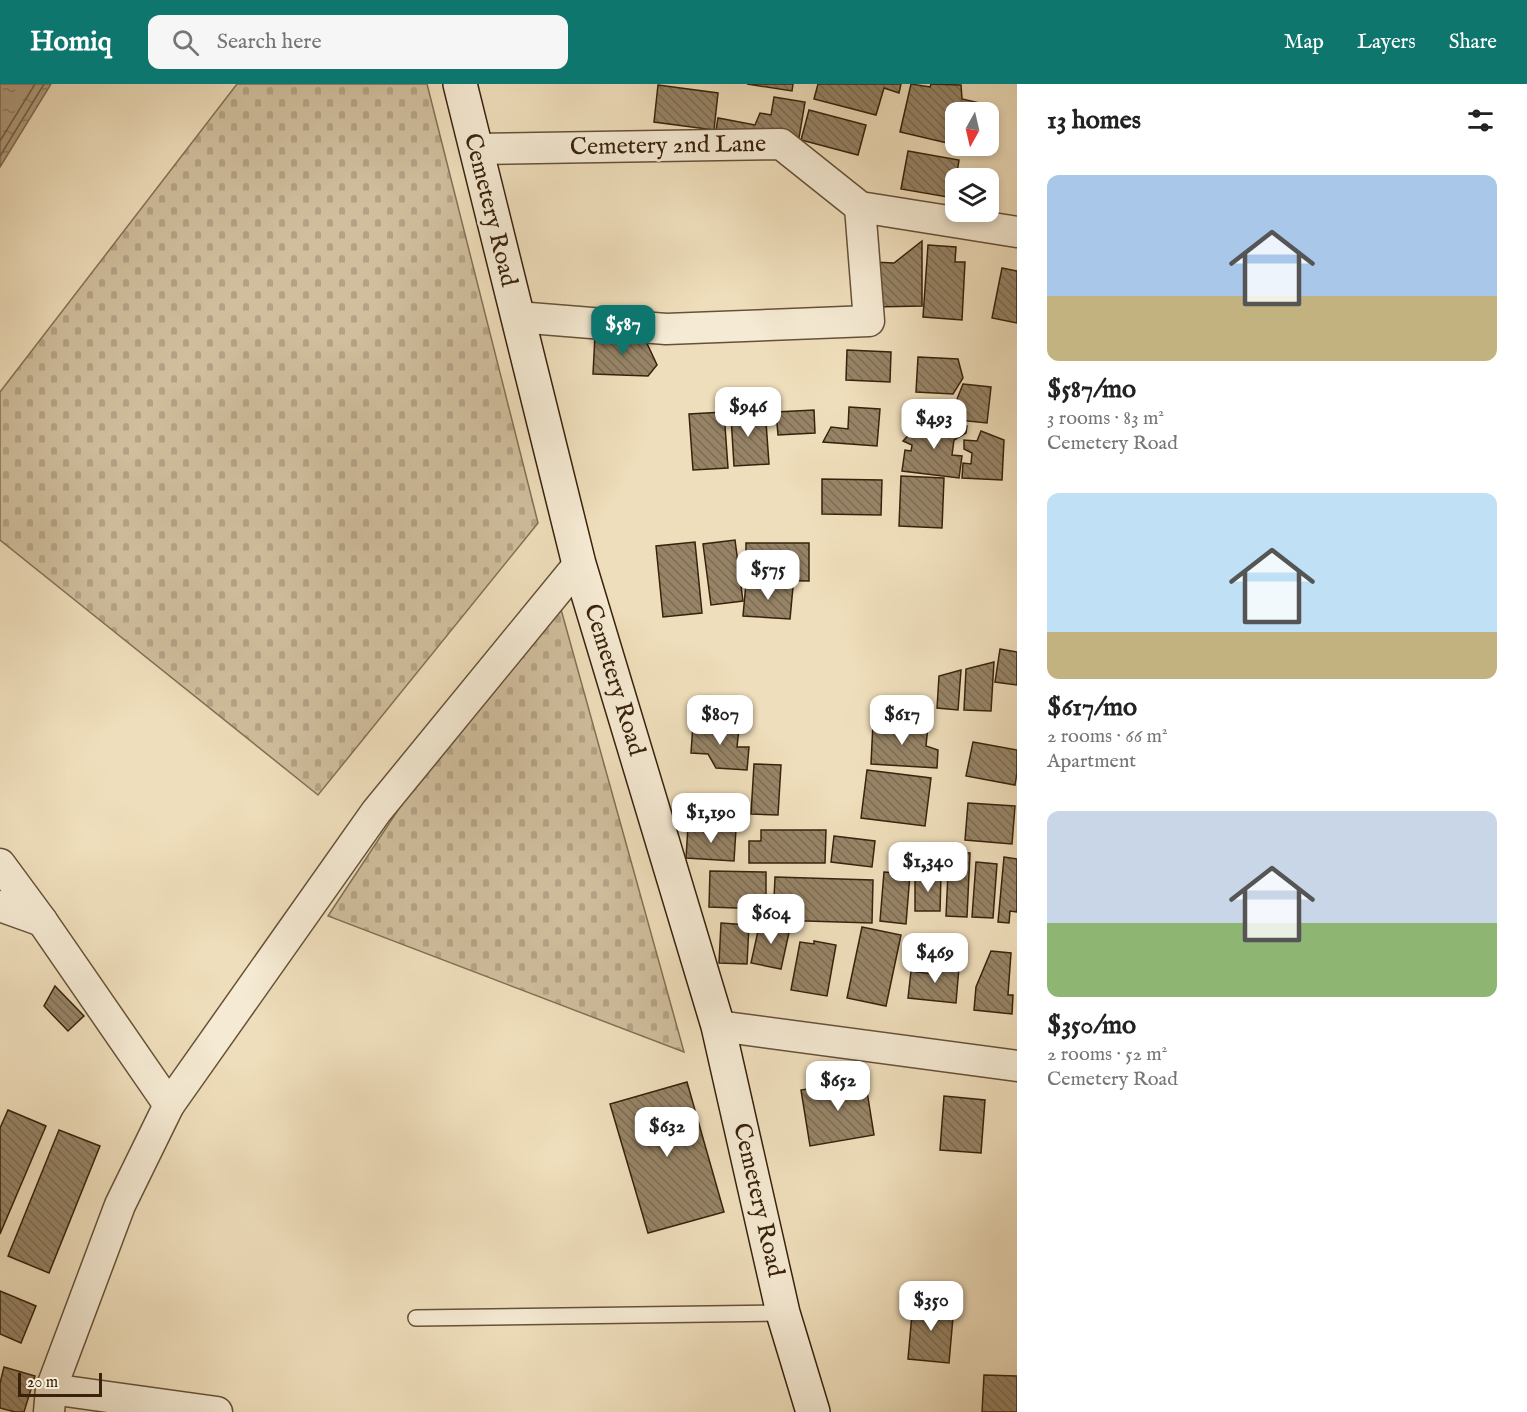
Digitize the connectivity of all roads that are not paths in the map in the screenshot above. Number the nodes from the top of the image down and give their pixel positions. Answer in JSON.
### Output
{"nodes":[{"id":1,"x":460,"y":84,"type":"edge"},
{"id":2,"x":475,"y":149,"type":"junction"},
{"id":3,"x":860,"y":207,"type":"junction"},
{"id":4,"x":1017,"y":232,"type":"edge"},
{"id":5,"x":517,"y":317,"type":"junction"},
{"id":6,"x":579,"y":564,"type":"junction"},
{"id":7,"x":0,"y":864,"type":"edge"},
{"id":8,"x":0,"y":906,"type":"edge"},
{"id":9,"x":42,"y":921,"type":"junction"},
{"id":10,"x":718,"y":1026,"type":"junction"},
{"id":11,"x":1017,"y":1066,"type":"edge"},
{"id":12,"x":169,"y":1105,"type":"junction"},
{"id":13,"x":783,"y":1313,"type":"junction"},
{"id":14,"x":416,"y":1318,"type":"dead end"},
{"id":15,"x":50,"y":1401,"type":"edge"},
{"id":16,"x":217,"y":1412,"type":"edge"},
{"id":17,"x":813,"y":1412,"type":"edge"}],
"edges":[{"from":1,"to":2,"type":"street","name":"Cemetery Road"},
{"from":2,"to":3,"type":"street","name":"Cemetery 2nd Lane"},
{"from":2,"to":5,"type":"street","name":"Cemetery Road"},
{"from":3,"to":4,"type":"street","name":"Cemetery 2nd Lane"},
{"from":3,"to":5,"type":"street"},
{"from":5,"to":6,"type":"street","name":"Cemetery Road"},
{"from":6,"to":10,"type":"street","name":"Cemetery Road"},
{"from":6,"to":12,"type":"street"},
{"from":7,"to":9,"type":"street"},
{"from":8,"to":9,"type":"street"},
{"from":9,"to":12,"type":"street"},
{"from":10,"to":11,"type":"street"},
{"from":10,"to":13,"type":"street","name":"Cemetery Road"},
{"from":12,"to":15,"type":"street"},
{"from":13,"to":14,"type":"lane"},
{"from":13,"to":17,"type":"street","name":"Cemetery Road"},
{"from":15,"to":16,"type":"street"}]}
